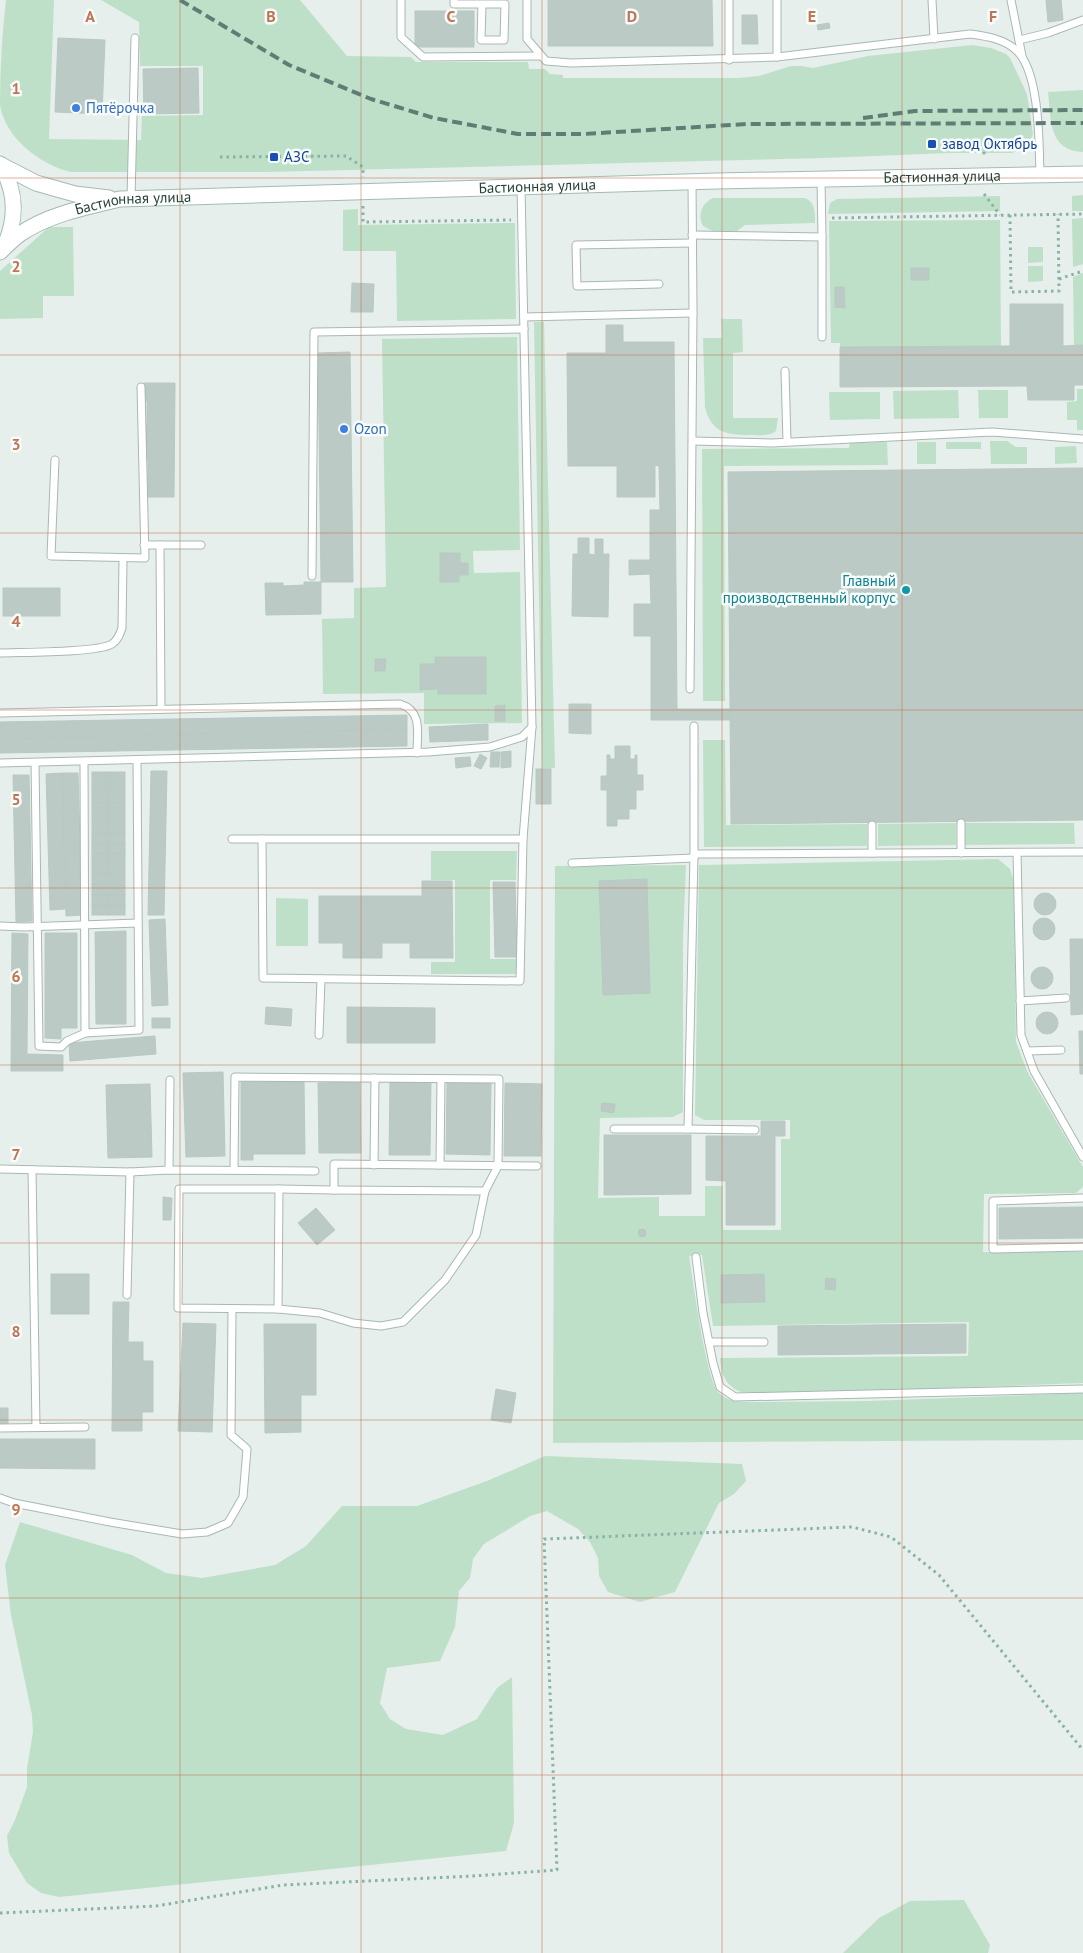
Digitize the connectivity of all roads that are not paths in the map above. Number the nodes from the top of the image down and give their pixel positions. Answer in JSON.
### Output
{"nodes":[{"id":1,"x":401,"y":0,"type":"edge"},
{"id":2,"x":454,"y":0,"type":"edge"},
{"id":3,"x":527,"y":0,"type":"edge"},
{"id":4,"x":729,"y":0,"type":"edge"},
{"id":5,"x":777,"y":0,"type":"edge"},
{"id":6,"x":932,"y":0,"type":"edge"},
{"id":7,"x":1011,"y":0,"type":"edge"},
{"id":8,"x":482,"y":4,"type":"junction"},
{"id":9,"x":1083,"y":20,"type":"edge"},
{"id":10,"x":135,"y":38,"type":"dead end"},
{"id":11,"x":934,"y":39,"type":"junction"},
{"id":12,"x":1019,"y":40,"type":"junction"},
{"id":13,"x":541,"y":56,"type":"junction"},
{"id":14,"x":1022,"y":57,"type":"junction"},
{"id":15,"x":777,"y":58,"type":"junction"},
{"id":16,"x":729,"y":60,"type":"junction"},
{"id":17,"x":1,"y":164,"type":"edge"},
{"id":18,"x":1083,"y":174,"type":"edge"},
{"id":19,"x":1040,"y":175,"type":"junction"},
{"id":20,"x":821,"y":179,"type":"junction"},
{"id":21,"x":692,"y":182,"type":"junction"},
{"id":22,"x":521,"y":187,"type":"junction"},
{"id":23,"x":126,"y":199,"type":"junction"},
{"id":24,"x":822,"y":237,"type":"junction"},
{"id":25,"x":692,"y":239,"type":"junction"},
{"id":26,"x":2,"y":251,"type":"edge"},
{"id":27,"x":659,"y":284,"type":"dead end"},
{"id":28,"x":693,"y":313,"type":"junction"},
{"id":29,"x":524,"y":317,"type":"junction"},
{"id":30,"x":524,"y":329,"type":"junction"},
{"id":31,"x":822,"y":337,"type":"dead end"},
{"id":32,"x":785,"y":371,"type":"dead end"},
{"id":33,"x":141,"y":387,"type":"dead end"},
{"id":34,"x":1083,"y":439,"type":"edge"},
{"id":35,"x":693,"y":441,"type":"junction"},
{"id":36,"x":787,"y":441,"type":"junction"},
{"id":37,"x":55,"y":460,"type":"dead end"},
{"id":38,"x":144,"y":545,"type":"junction"},
{"id":39,"x":160,"y":545,"type":"junction"},
{"id":40,"x":201,"y":545,"type":"dead end"},
{"id":41,"x":123,"y":559,"type":"junction"},
{"id":42,"x":312,"y":576,"type":"dead end"},
{"id":43,"x":0,"y":652,"type":"edge"},
{"id":44,"x":690,"y":689,"type":"dead end"},
{"id":45,"x":161,"y":709,"type":"junction"},
{"id":46,"x":0,"y":713,"type":"edge"},
{"id":47,"x":532,"y":726,"type":"junction"},
{"id":48,"x":694,"y":726,"type":"dead end"},
{"id":49,"x":417,"y":753,"type":"junction"},
{"id":50,"x":137,"y":760,"type":"junction"},
{"id":51,"x":84,"y":762,"type":"junction"},
{"id":52,"x":0,"y":763,"type":"edge"},
{"id":53,"x":35,"y":763,"type":"junction"},
{"id":54,"x":961,"y":823,"type":"dead end"},
{"id":55,"x":872,"y":825,"type":"dead end"},
{"id":56,"x":232,"y":839,"type":"dead end"},
{"id":57,"x":262,"y":839,"type":"junction"},
{"id":58,"x":523,"y":839,"type":"junction"},
{"id":59,"x":1083,"y":852,"type":"edge"},
{"id":60,"x":872,"y":853,"type":"junction"},
{"id":61,"x":961,"y":853,"type":"junction"},
{"id":62,"x":1017,"y":853,"type":"junction"},
{"id":63,"x":694,"y":856,"type":"junction"},
{"id":64,"x":572,"y":863,"type":"dead end"},
{"id":65,"x":138,"y":923,"type":"junction"},
{"id":66,"x":86,"y":924,"type":"junction"},
{"id":67,"x":0,"y":926,"type":"edge"},
{"id":68,"x":38,"y":926,"type":"junction"},
{"id":69,"x":321,"y":979,"type":"junction"},
{"id":70,"x":1066,"y":998,"type":"dead end"},
{"id":71,"x":1020,"y":1001,"type":"junction"},
{"id":72,"x":85,"y":1033,"type":"junction"},
{"id":73,"x":319,"y":1034,"type":"dead end"},
{"id":74,"x":1061,"y":1050,"type":"dead end"},
{"id":75,"x":1027,"y":1051,"type":"junction"},
{"id":76,"x":375,"y":1078,"type":"junction"},
{"id":77,"x":441,"y":1078,"type":"junction"},
{"id":78,"x":170,"y":1080,"type":"dead end"},
{"id":79,"x":614,"y":1129,"type":"dead end"},
{"id":80,"x":688,"y":1129,"type":"junction"},
{"id":81,"x":755,"y":1130,"type":"dead end"},
{"id":82,"x":1083,"y":1156,"type":"edge"},
{"id":83,"x":374,"y":1165,"type":"junction"},
{"id":84,"x":440,"y":1165,"type":"junction"},
{"id":85,"x":498,"y":1166,"type":"junction"},
{"id":86,"x":537,"y":1166,"type":"dead end"},
{"id":87,"x":0,"y":1169,"type":"edge"},
{"id":88,"x":32,"y":1170,"type":"junction"},
{"id":89,"x":169,"y":1170,"type":"junction"},
{"id":90,"x":234,"y":1170,"type":"junction"},
{"id":91,"x":315,"y":1171,"type":"dead end"},
{"id":92,"x":130,"y":1172,"type":"junction"},
{"id":93,"x":279,"y":1189,"type":"junction"},
{"id":94,"x":334,"y":1190,"type":"junction"},
{"id":95,"x":485,"y":1191,"type":"junction"},
{"id":96,"x":1083,"y":1198,"type":"edge"},
{"id":97,"x":1083,"y":1247,"type":"edge"},
{"id":98,"x":696,"y":1257,"type":"dead end"},
{"id":99,"x":127,"y":1294,"type":"dead end"},
{"id":100,"x":232,"y":1309,"type":"junction"},
{"id":101,"x":278,"y":1309,"type":"junction"},
{"id":102,"x":709,"y":1342,"type":"junction"},
{"id":103,"x":764,"y":1342,"type":"dead end"},
{"id":104,"x":1083,"y":1389,"type":"edge"},
{"id":105,"x":36,"y":1427,"type":"junction"},
{"id":106,"x":85,"y":1427,"type":"dead end"},
{"id":107,"x":0,"y":1428,"type":"edge"},
{"id":108,"x":0,"y":1498,"type":"edge"}],
"edges":[{"from":1,"to":13,"type":"lane"},
{"from":2,"to":8,"type":"lane"},
{"from":3,"to":13,"type":"lane"},
{"from":4,"to":16,"type":"lane"},
{"from":5,"to":15,"type":"lane"},
{"from":6,"to":11,"type":"lane"},
{"from":7,"to":12,"type":"lane"},
{"from":8,"to":8,"type":"lane"},
{"from":9,"to":12,"type":"lane"},
{"from":10,"to":23,"type":"lane"},
{"from":11,"to":14,"type":"lane"},
{"from":11,"to":15,"type":"lane"},
{"from":12,"to":14,"type":"lane"},
{"from":13,"to":16,"type":"lane"},
{"from":14,"to":19,"type":"lane"},
{"from":15,"to":16,"type":"lane"},
{"from":17,"to":23,"type":"main road"},
{"from":17,"to":26,"type":"main road"},
{"from":18,"to":19,"type":"main road","name":"Бастионная улица"},
{"from":19,"to":20,"type":"main road","name":"Бастионная улица"},
{"from":20,"to":21,"type":"main road","name":"Бастионная улица"},
{"from":20,"to":24,"type":"lane"},
{"from":21,"to":22,"type":"main road","name":"Бастионная улица"},
{"from":21,"to":25,"type":"lane"},
{"from":22,"to":23,"type":"main road","name":"Бастионная улица"},
{"from":22,"to":29,"type":"lane"},
{"from":23,"to":26,"type":"main road","name":"Бастионная улица"},
{"from":24,"to":25,"type":"lane"},
{"from":24,"to":31,"type":"lane"},
{"from":25,"to":27,"type":"lane"},
{"from":25,"to":28,"type":"lane"},
{"from":28,"to":29,"type":"lane"},
{"from":28,"to":35,"type":"lane"},
{"from":29,"to":30,"type":"lane"},
{"from":30,"to":42,"type":"lane"},
{"from":30,"to":47,"type":"lane"},
{"from":32,"to":36,"type":"lane"},
{"from":33,"to":38,"type":"lane"},
{"from":34,"to":36,"type":"lane"},
{"from":35,"to":36,"type":"lane"},
{"from":35,"to":44,"type":"lane"},
{"from":37,"to":41,"type":"lane"},
{"from":38,"to":39,"type":"lane"},
{"from":38,"to":41,"type":"lane"},
{"from":39,"to":40,"type":"lane"},
{"from":39,"to":45,"type":"lane"},
{"from":41,"to":43,"type":"lane"},
{"from":45,"to":46,"type":"lane"},
{"from":45,"to":49,"type":"lane"},
{"from":47,"to":49,"type":"lane"},
{"from":47,"to":58,"type":"lane"},
{"from":48,"to":63,"type":"lane"},
{"from":49,"to":50,"type":"lane"},
{"from":50,"to":51,"type":"lane"},
{"from":50,"to":65,"type":"lane"},
{"from":51,"to":53,"type":"lane"},
{"from":51,"to":66,"type":"lane"},
{"from":52,"to":53,"type":"lane"},
{"from":53,"to":68,"type":"lane"},
{"from":54,"to":61,"type":"lane"},
{"from":55,"to":60,"type":"lane"},
{"from":56,"to":57,"type":"lane"},
{"from":57,"to":58,"type":"lane"},
{"from":57,"to":69,"type":"lane"},
{"from":58,"to":69,"type":"lane"},
{"from":59,"to":62,"type":"lane"},
{"from":60,"to":61,"type":"lane"},
{"from":60,"to":63,"type":"lane"},
{"from":61,"to":62,"type":"lane"},
{"from":62,"to":71,"type":"lane"},
{"from":63,"to":64,"type":"lane"},
{"from":63,"to":80,"type":"lane"},
{"from":65,"to":66,"type":"lane"},
{"from":65,"to":72,"type":"lane"},
{"from":66,"to":68,"type":"lane"},
{"from":66,"to":72,"type":"lane"},
{"from":67,"to":68,"type":"lane"},
{"from":68,"to":72,"type":"lane"},
{"from":69,"to":73,"type":"lane"},
{"from":70,"to":71,"type":"lane"},
{"from":71,"to":75,"type":"lane"},
{"from":74,"to":75,"type":"lane"},
{"from":75,"to":82,"type":"lane"},
{"from":76,"to":77,"type":"lane"},
{"from":76,"to":83,"type":"lane"},
{"from":76,"to":90,"type":"lane"},
{"from":77,"to":84,"type":"lane"},
{"from":77,"to":85,"type":"lane"},
{"from":78,"to":89,"type":"lane"},
{"from":79,"to":80,"type":"lane"},
{"from":80,"to":81,"type":"lane"},
{"from":83,"to":84,"type":"lane"},
{"from":83,"to":94,"type":"lane"},
{"from":84,"to":85,"type":"lane"},
{"from":85,"to":86,"type":"lane"},
{"from":85,"to":95,"type":"lane"},
{"from":87,"to":88,"type":"lane"},
{"from":88,"to":92,"type":"lane"},
{"from":88,"to":105,"type":"lane"},
{"from":89,"to":90,"type":"lane"},
{"from":89,"to":92,"type":"lane"},
{"from":90,"to":91,"type":"lane"},
{"from":92,"to":99,"type":"lane"},
{"from":93,"to":94,"type":"lane"},
{"from":93,"to":100,"type":"lane"},
{"from":93,"to":101,"type":"lane"},
{"from":94,"to":95,"type":"lane"},
{"from":95,"to":101,"type":"lane"},
{"from":96,"to":97,"type":"lane"},
{"from":98,"to":102,"type":"lane"},
{"from":100,"to":101,"type":"lane"},
{"from":100,"to":108,"type":"lane"},
{"from":102,"to":103,"type":"lane"},
{"from":102,"to":104,"type":"lane"},
{"from":105,"to":106,"type":"lane"},
{"from":105,"to":107,"type":"lane"}]}
